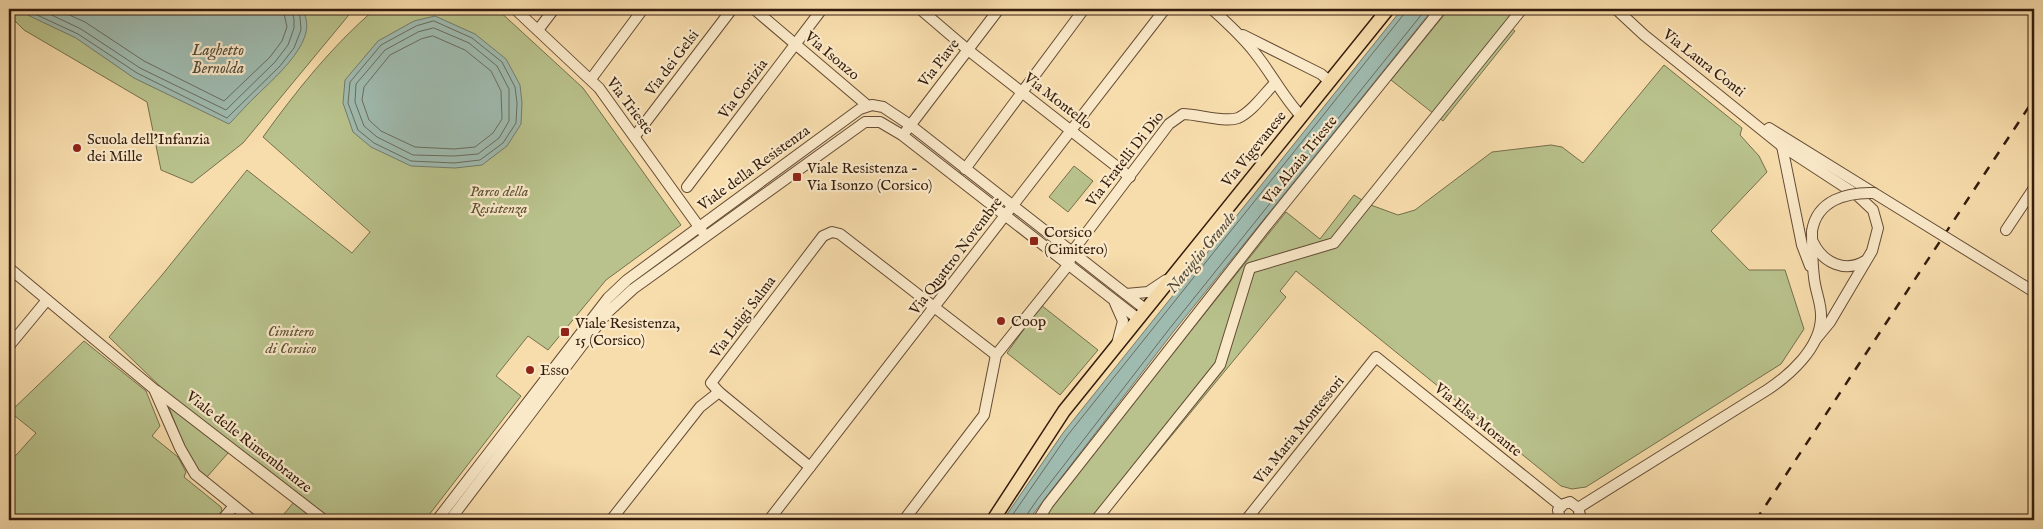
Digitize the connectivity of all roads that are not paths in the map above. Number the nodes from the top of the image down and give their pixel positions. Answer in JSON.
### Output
{"nodes":[{"id":1,"x":515,"y":9,"type":"edge"},
{"id":2,"x":554,"y":9,"type":"edge"},
{"id":3,"x":644,"y":9,"type":"edge"},
{"id":4,"x":732,"y":9,"type":"edge"},
{"id":5,"x":754,"y":9,"type":"edge"},
{"id":6,"x":822,"y":9,"type":"edge"},
{"id":7,"x":920,"y":9,"type":"edge"},
{"id":8,"x":999,"y":9,"type":"edge"},
{"id":9,"x":1084,"y":9,"type":"edge"},
{"id":10,"x":1165,"y":9,"type":"edge"},
{"id":11,"x":1212,"y":9,"type":"edge"},
{"id":12,"x":1388,"y":9,"type":"edge"},
{"id":13,"x":1441,"y":9,"type":"edge"},
{"id":14,"x":1522,"y":9,"type":"edge"},
{"id":15,"x":1616,"y":9,"type":"edge"},
{"id":16,"x":538,"y":30,"type":"junction"},
{"id":17,"x":1238,"y":33,"type":"junction"},
{"id":18,"x":796,"y":44,"type":"junction"},
{"id":19,"x":968,"y":50,"type":"junction"},
{"id":20,"x":591,"y":79,"type":"junction"},
{"id":21,"x":1329,"y":81,"type":"junction"},
{"id":22,"x":1275,"y":83,"type":"junction"},
{"id":23,"x":1022,"y":92,"type":"junction"},
{"id":24,"x":868,"y":106,"type":"junction"},
{"id":25,"x":1300,"y":116,"type":"junction"},
{"id":26,"x":1751,"y":120,"type":"junction"},
{"id":27,"x":910,"y":126,"type":"junction"},
{"id":28,"x":1070,"y":130,"type":"junction"},
{"id":29,"x":902,"y":135,"type":"junction"},
{"id":30,"x":635,"y":136,"type":"junction"},
{"id":31,"x":1782,"y":146,"type":"junction"},
{"id":32,"x":965,"y":168,"type":"junction"},
{"id":33,"x":1130,"y":177,"type":"junction"},
{"id":34,"x":687,"y":187,"type":"dead end"},
{"id":35,"x":2034,"y":188,"type":"edge"},
{"id":36,"x":1874,"y":193,"type":"junction"},
{"id":37,"x":1012,"y":206,"type":"junction"},
{"id":38,"x":1005,"y":215,"type":"junction"},
{"id":39,"x":699,"y":227,"type":"junction"},
{"id":40,"x":2006,"y":230,"type":"dead end"},
{"id":41,"x":1812,"y":235,"type":"junction"},
{"id":42,"x":706,"y":236,"type":"junction"},
{"id":43,"x":1072,"y":252,"type":"junction"},
{"id":44,"x":1866,"y":261,"type":"junction"},
{"id":45,"x":1069,"y":264,"type":"junction"},
{"id":46,"x":9,"y":268,"type":"edge"},
{"id":47,"x":1174,"y":272,"type":"junction"},
{"id":48,"x":1814,"y":277,"type":"junction"},
{"id":49,"x":2034,"y":292,"type":"edge"},
{"id":50,"x":1126,"y":294,"type":"junction"},
{"id":51,"x":1112,"y":298,"type":"junction"},
{"id":52,"x":47,"y":300,"type":"junction"},
{"id":53,"x":934,"y":308,"type":"junction"},
{"id":54,"x":1141,"y":314,"type":"junction"},
{"id":55,"x":1816,"y":338,"type":"junction"},
{"id":56,"x":1117,"y":344,"type":"junction"},
{"id":57,"x":9,"y":346,"type":"edge"},
{"id":58,"x":996,"y":355,"type":"junction"},
{"id":59,"x":1376,"y":358,"type":"joint"},
{"id":60,"x":154,"y":389,"type":"junction"},
{"id":61,"x":541,"y":392,"type":"junction"},
{"id":62,"x":719,"y":392,"type":"junction"},
{"id":63,"x":810,"y":467,"type":"junction"},
{"id":64,"x":234,"y":506,"type":"junction"},
{"id":65,"x":1561,"y":506,"type":"junction"},
{"id":66,"x":1578,"y":508,"type":"junction"},
{"id":67,"x":222,"y":520,"type":"edge"},
{"id":68,"x":252,"y":520,"type":"edge"},
{"id":69,"x":324,"y":520,"type":"edge"},
{"id":70,"x":437,"y":520,"type":"edge"},
{"id":71,"x":450,"y":520,"type":"edge"},
{"id":72,"x":611,"y":520,"type":"edge"},
{"id":73,"x":769,"y":520,"type":"edge"},
{"id":74,"x":904,"y":520,"type":"edge"},
{"id":75,"x":993,"y":520,"type":"edge"},
{"id":76,"x":1038,"y":520,"type":"edge"},
{"id":77,"x":1096,"y":520,"type":"edge"},
{"id":78,"x":1246,"y":520,"type":"edge"},
{"id":79,"x":1560,"y":520,"type":"edge"},
{"id":80,"x":1578,"y":520,"type":"edge"}],
"edges":[{"from":1,"to":16,"type":"street","name":"Via Trieste"},
{"from":2,"to":16,"type":"street"},
{"from":3,"to":20,"type":"street"},
{"from":4,"to":30,"type":"street","name":"Via dei Gelsi"},
{"from":5,"to":18,"type":"street","name":"Via Isonzo"},
{"from":6,"to":18,"type":"street","name":"Via Gorizia"},
{"from":7,"to":19,"type":"street","name":"Via Montello"},
{"from":8,"to":19,"type":"street","name":"Via Piave"},
{"from":9,"to":23,"type":"street"},
{"from":10,"to":28,"type":"street","name":"Via Quattro Novembre"},
{"from":11,"to":17,"type":"street"},
{"from":12,"to":21,"type":"main road","name":"Via Vigevanese"},
{"from":13,"to":76,"type":"street","name":"Via Alzaia Trieste"},
{"from":14,"to":77,"type":"street"},
{"from":15,"to":26,"type":"street","name":"Via Laura Conti"},
{"from":16,"to":20,"type":"street","name":"Via Trieste"},
{"from":17,"to":21,"type":"street"},
{"from":17,"to":22,"type":"street"},
{"from":18,"to":24,"type":"street","name":"Via Isonzo"},
{"from":18,"to":34,"type":"street","name":"Via Gorizia"},
{"from":19,"to":23,"type":"street","name":"Via Montello"},
{"from":19,"to":27,"type":"street","name":"Via Piave"},
{"from":20,"to":30,"type":"street","name":"Via Trieste"},
{"from":21,"to":25,"type":"main road","name":"Via Vigevanese"},
{"from":22,"to":25,"type":"street"},
{"from":22,"to":33,"type":"street","name":"Via Fratelli Di Dio"},
{"from":23,"to":28,"type":"street","name":"Via Montello"},
{"from":23,"to":32,"type":"street"},
{"from":24,"to":27,"type":"street"},
{"from":24,"to":39,"type":"street","name":"Viale della Resistenza"},
{"from":25,"to":47,"type":"main road","name":"Via Vigevanese"},
{"from":26,"to":31,"type":"street"},
{"from":26,"to":36,"type":"street"},
{"from":27,"to":29,"type":"street","name":"Via Piave"},
{"from":27,"to":32,"type":"street"},
{"from":28,"to":33,"type":"street","name":"Via Montello"},
{"from":28,"to":37,"type":"street","name":"Via Quattro Novembre"},
{"from":29,"to":38,"type":"street","name":"Viale della Resistenza"},
{"from":29,"to":42,"type":"street","name":"Viale della Resistenza"},
{"from":30,"to":39,"type":"street","name":"Via Trieste"},
{"from":31,"to":44,"type":"street"},
{"from":31,"to":48,"type":"street"},
{"from":32,"to":37,"type":"street"},
{"from":33,"to":43,"type":"street","name":"Via Fratelli Di Dio"},
{"from":35,"to":40,"type":"street"},
{"from":36,"to":41,"type":"street","bridge":true},
{"from":36,"to":49,"type":"street","bridge":true},
{"from":37,"to":38,"type":"street","name":"Via Quattro Novembre"},
{"from":37,"to":43,"type":"street"},
{"from":38,"to":45,"type":"street","name":"Viale della Resistenza"},
{"from":38,"to":53,"type":"street","name":"Via Quattro Novembre"},
{"from":39,"to":42,"type":"street","name":"Via Trieste"},
{"from":39,"to":61,"type":"street","name":"Viale della Resistenza"},
{"from":41,"to":44,"type":"street"},
{"from":41,"to":48,"type":"street"},
{"from":42,"to":61,"type":"street","name":"Viale della Resistenza"},
{"from":43,"to":45,"type":"street","name":"Via Fratelli Di Dio"},
{"from":43,"to":50,"type":"street"},
{"from":44,"to":55,"type":"street"},
{"from":45,"to":51,"type":"street","name":"Viale della Resistenza"},
{"from":45,"to":58,"type":"street"},
{"from":46,"to":52,"type":"street","name":"Viale delle Rimembranze"},
{"from":47,"to":50,"type":"street"},
{"from":47,"to":54,"type":"main road","name":"Via Vigevanese"},
{"from":48,"to":55,"type":"street"},
{"from":50,"to":54,"type":"street"},
{"from":51,"to":54,"type":"street","name":"Viale della Resistenza"},
{"from":51,"to":56,"type":"street"},
{"from":52,"to":57,"type":"street"},
{"from":52,"to":60,"type":"street","name":"Viale delle Rimembranze"},
{"from":53,"to":58,"type":"street","name":"Via Luigi Salma"},
{"from":53,"to":62,"type":"street","name":"Via Luigi Salma"},
{"from":53,"to":63,"type":"street","name":"Via Quattro Novembre"},
{"from":54,"to":56,"type":"main road","name":"Via Vigevanese"},
{"from":55,"to":66,"type":"street"},
{"from":56,"to":75,"type":"main road","name":"Via Vigevanese"},
{"from":58,"to":74,"type":"street"},
{"from":59,"to":65,"type":"street","name":"Via Elsa Morante"},
{"from":59,"to":78,"type":"street","name":"Via Maria Montessori"},
{"from":60,"to":64,"type":"street"},
{"from":60,"to":69,"type":"street","name":"Viale delle Rimembranze"},
{"from":61,"to":70,"type":"street","name":"Viale della Resistenza"},
{"from":61,"to":71,"type":"street","name":"Viale della Resistenza"},
{"from":62,"to":63,"type":"street"},
{"from":62,"to":72,"type":"street"},
{"from":63,"to":73,"type":"street","name":"Via Quattro Novembre"},
{"from":64,"to":67,"type":"street"},
{"from":64,"to":68,"type":"street"},
{"from":65,"to":66,"type":"street"},
{"from":65,"to":79,"type":"street"},
{"from":66,"to":80,"type":"street"}]}
